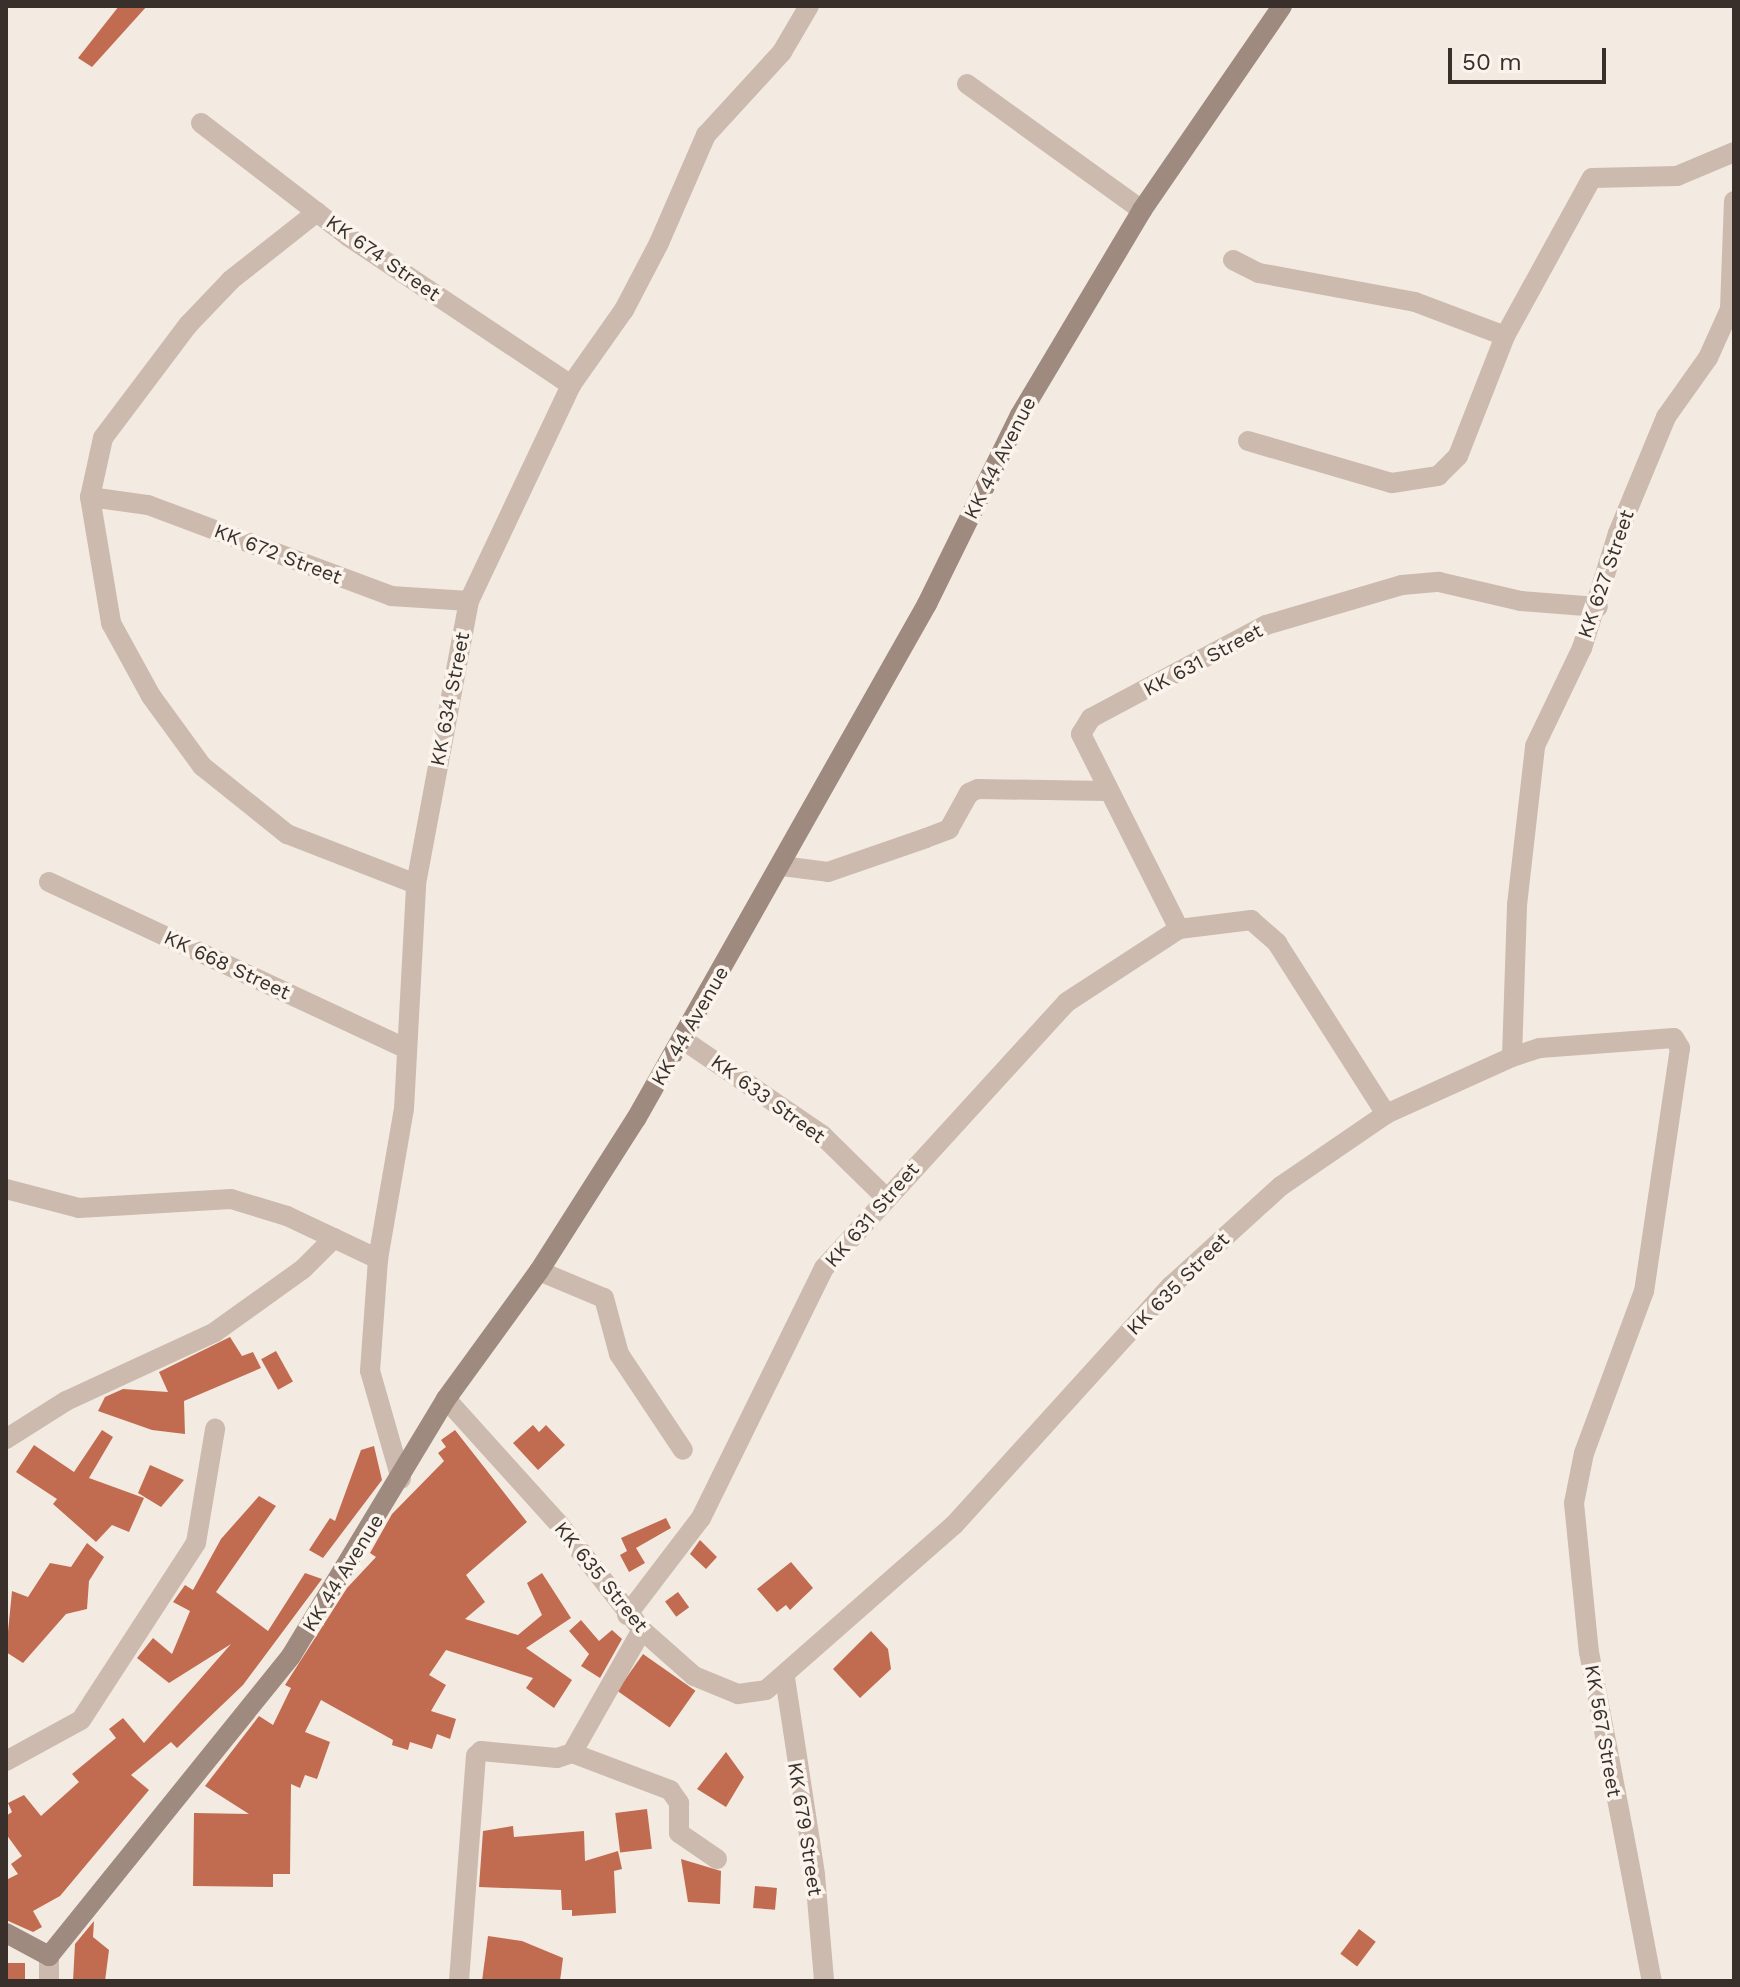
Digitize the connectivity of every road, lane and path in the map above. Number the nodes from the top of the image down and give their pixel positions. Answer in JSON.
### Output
{"nodes":[{"id":1,"x":809,"y":6,"type":"edge"},
{"id":2,"x":1282,"y":6,"type":"edge"},
{"id":3,"x":967,"y":84,"type":"dead end"},
{"id":4,"x":201,"y":123,"type":"dead end"},
{"id":5,"x":1734,"y":152,"type":"edge"},
{"id":6,"x":1734,"y":201,"type":"edge"},
{"id":7,"x":1142,"y":210,"type":"junction"},
{"id":8,"x":317,"y":212,"type":"junction"},
{"id":9,"x":1233,"y":260,"type":"dead end"},
{"id":10,"x":1505,"y":336,"type":"junction"},
{"id":11,"x":571,"y":385,"type":"junction"},
{"id":12,"x":1248,"y":441,"type":"dead end"},
{"id":13,"x":90,"y":497,"type":"junction"},
{"id":14,"x":469,"y":601,"type":"junction"},
{"id":15,"x":1598,"y":607,"type":"junction"},
{"id":16,"x":1107,"y":791,"type":"junction"},
{"id":17,"x":782,"y":866,"type":"junction"},
{"id":18,"x":49,"y":882,"type":"dead end"},
{"id":19,"x":416,"y":884,"type":"junction"},
{"id":20,"x":1179,"y":929,"type":"junction"},
{"id":21,"x":682,"y":1039,"type":"junction"},
{"id":22,"x":405,"y":1048,"type":"junction"},
{"id":23,"x":1512,"y":1057,"type":"junction"},
{"id":24,"x":1386,"y":1114,"type":"junction"},
{"id":25,"x":6,"y":1189,"type":"edge"},
{"id":26,"x":885,"y":1197,"type":"junction"},
{"id":27,"x":334,"y":1238,"type":"junction"},
{"id":28,"x":378,"y":1259,"type":"junction"},
{"id":29,"x":539,"y":1271,"type":"junction"},
{"id":30,"x":446,"y":1399,"type":"junction"},
{"id":31,"x":215,"y":1429,"type":"dead end"},
{"id":32,"x":6,"y":1439,"type":"edge"},
{"id":33,"x":683,"y":1450,"type":"dead end"},
{"id":34,"x":1578,"y":1478,"type":"joint"},
{"id":35,"x":401,"y":1479,"type":"junction"},
{"id":36,"x":634,"y":1623,"type":"junction"},
{"id":37,"x":785,"y":1678,"type":"junction"},
{"id":38,"x":572,"y":1753,"type":"junction"},
{"id":39,"x":6,"y":1761,"type":"edge"},
{"id":40,"x":717,"y":1859,"type":"dead end"},
{"id":41,"x":6,"y":1933,"type":"edge"},
{"id":42,"x":49,"y":1956,"type":"junction"},
{"id":43,"x":49,"y":1981,"type":"edge"},
{"id":44,"x":459,"y":1981,"type":"edge"},
{"id":45,"x":824,"y":1981,"type":"edge"},
{"id":46,"x":1652,"y":1981,"type":"edge"}],
"edges":[{"from":1,"to":11,"type":"street","name":"KK 634 Street"},
{"from":2,"to":7,"type":"main road","name":"KK 44 Avenue"},
{"from":3,"to":7,"type":"street"},
{"from":4,"to":8,"type":"street","name":"KK 674 Street"},
{"from":5,"to":10,"type":"street"},
{"from":6,"to":15,"type":"street","name":"KK 627 Street"},
{"from":7,"to":17,"type":"main road","name":"KK 44 Avenue"},
{"from":8,"to":11,"type":"street","name":"KK 674 Street"},
{"from":8,"to":13,"type":"street"},
{"from":9,"to":10,"type":"street"},
{"from":10,"to":12,"type":"street"},
{"from":11,"to":14,"type":"street","name":"KK 634 Street"},
{"from":13,"to":14,"type":"street","name":"KK 672 Street"},
{"from":13,"to":19,"type":"street"},
{"from":14,"to":19,"type":"street","name":"KK 634 Street"},
{"from":15,"to":16,"type":"street","name":"KK 631 Street"},
{"from":15,"to":23,"type":"street","name":"KK 627 Street"},
{"from":16,"to":17,"type":"street"},
{"from":16,"to":20,"type":"street","name":"KK 631 Street"},
{"from":17,"to":21,"type":"main road","name":"KK 44 Avenue"},
{"from":18,"to":22,"type":"street","name":"KK 668 Street"},
{"from":19,"to":22,"type":"street","name":"KK 634 Street"},
{"from":20,"to":24,"type":"street","name":"KK 631 Street"},
{"from":20,"to":26,"type":"street","name":"KK 631 Street"},
{"from":21,"to":26,"type":"street","name":"KK 633 Street"},
{"from":21,"to":29,"type":"main road","name":"KK 44 Avenue"},
{"from":22,"to":28,"type":"street","name":"KK 634 Street"},
{"from":23,"to":24,"type":"street","name":"KK 635 Street"},
{"from":23,"to":34,"type":"street","name":"KK 635 Street"},
{"from":24,"to":37,"type":"street","name":"KK 635 Street"},
{"from":25,"to":27,"type":"street"},
{"from":26,"to":36,"type":"street","name":"KK 631 Street"},
{"from":27,"to":28,"type":"street"},
{"from":27,"to":32,"type":"street"},
{"from":28,"to":35,"type":"street","name":"KK 634 Street"},
{"from":29,"to":30,"type":"main road","name":"KK 44 Avenue"},
{"from":29,"to":33,"type":"street"},
{"from":30,"to":35,"type":"main road","name":"KK 44 Avenue"},
{"from":30,"to":36,"type":"street","name":"KK 635 Street"},
{"from":31,"to":39,"type":"street"},
{"from":34,"to":46,"type":"street","name":"KK 567 Street"},
{"from":35,"to":42,"type":"main road","name":"KK 44 Avenue"},
{"from":36,"to":37,"type":"street","name":"KK 635 Street"},
{"from":36,"to":38,"type":"street","name":"KK 631 Street"},
{"from":37,"to":45,"type":"street","name":"KK 679 Street"},
{"from":38,"to":40,"type":"street"},
{"from":38,"to":44,"type":"street"},
{"from":41,"to":42,"type":"main road"},
{"from":42,"to":43,"type":"street"}]}
